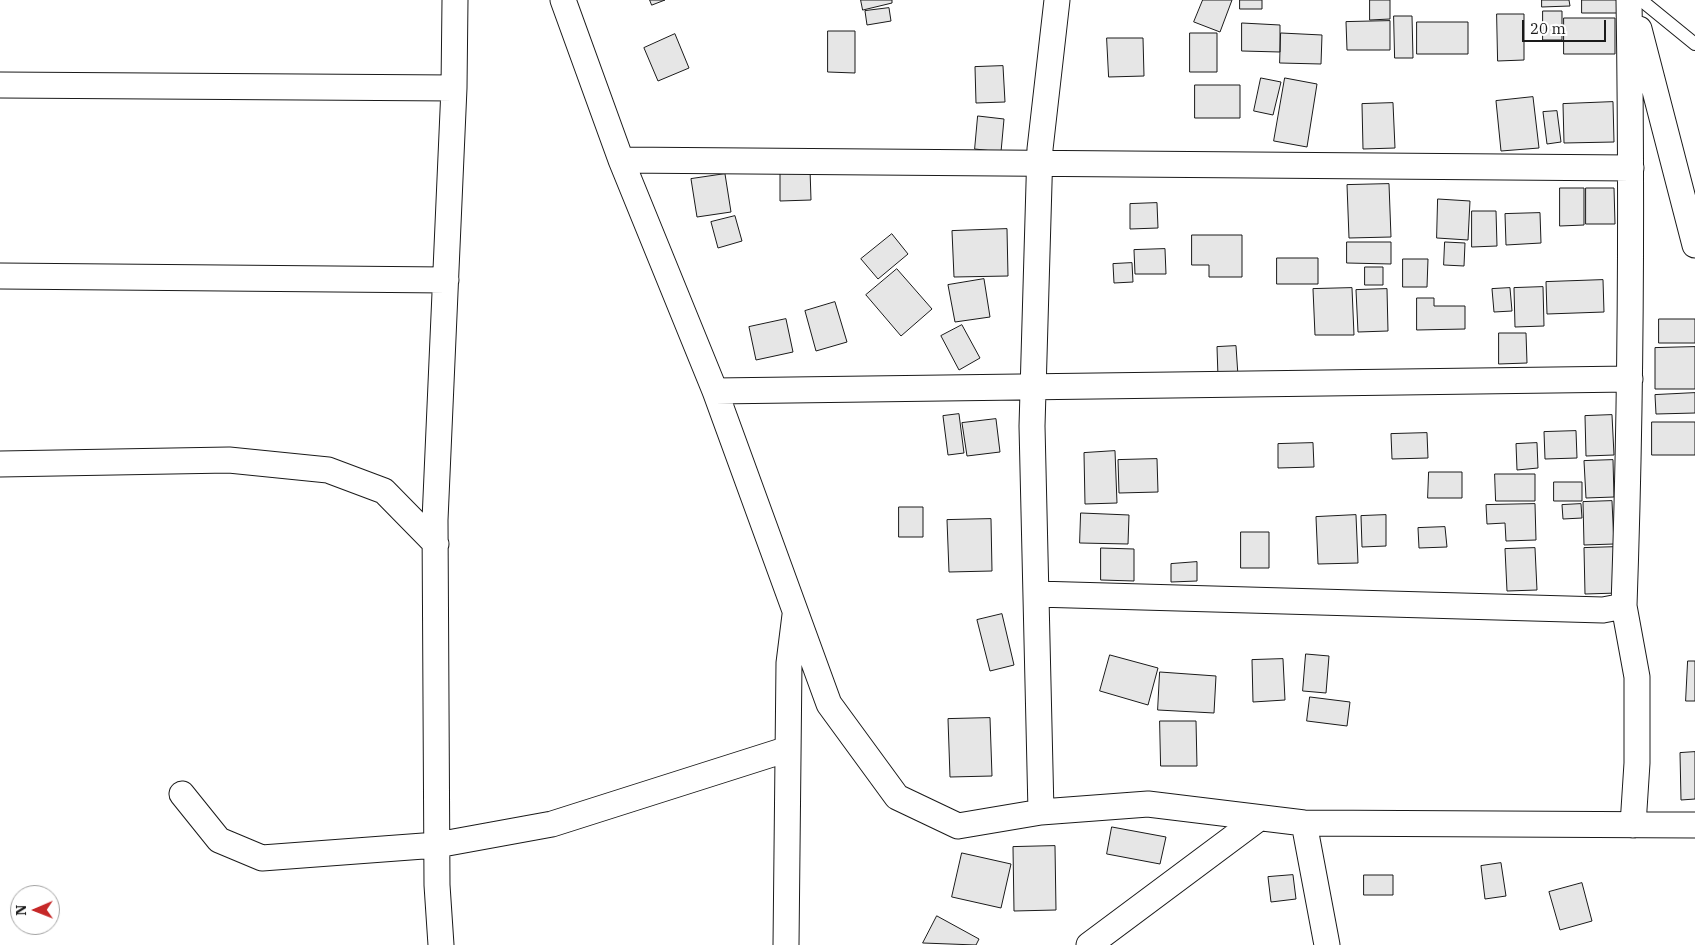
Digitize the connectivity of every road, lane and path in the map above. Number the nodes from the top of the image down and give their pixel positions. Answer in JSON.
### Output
{"nodes":[{"id":1,"x":455,"y":0,"type":"edge"},
{"id":2,"x":563,"y":0,"type":"edge"},
{"id":3,"x":1057,"y":0,"type":"edge"},
{"id":4,"x":1630,"y":0,"type":"edge"},
{"id":5,"x":1641,"y":0,"type":"edge"},
{"id":6,"x":1695,"y":44,"type":"edge"},
{"id":7,"x":0,"y":85,"type":"edge"},
{"id":8,"x":454,"y":88,"type":"junction"},
{"id":9,"x":622,"y":160,"type":"junction"},
{"id":10,"x":1040,"y":164,"type":"junction"},
{"id":11,"x":1631,"y":168,"type":"junction"},
{"id":12,"x":1695,"y":245,"type":"edge"},
{"id":13,"x":0,"y":276,"type":"edge"},
{"id":14,"x":446,"y":280,"type":"junction"},
{"id":15,"x":1630,"y":378,"type":"junction"},
{"id":16,"x":1033,"y":387,"type":"junction"},
{"id":17,"x":715,"y":391,"type":"junction"},
{"id":18,"x":0,"y":464,"type":"edge"},
{"id":19,"x":436,"y":544,"type":"junction"},
{"id":20,"x":1036,"y":594,"type":"junction"},
{"id":21,"x":1624,"y":606,"type":"junction"},
{"id":22,"x":796,"y":611,"type":"junction"},
{"id":23,"x":788,"y":748,"type":"junction"},
{"id":24,"x":182,"y":794,"type":"dead end"},
{"id":25,"x":1041,"y":812,"type":"junction"},
{"id":26,"x":1258,"y":819,"type":"junction"},
{"id":27,"x":1304,"y":823,"type":"junction"},
{"id":28,"x":1695,"y":825,"type":"edge"},
{"id":29,"x":1633,"y":826,"type":"junction"},
{"id":30,"x":437,"y":846,"type":"junction"},
{"id":31,"x":441,"y":945,"type":"edge"},
{"id":32,"x":786,"y":945,"type":"edge"},
{"id":33,"x":1089,"y":945,"type":"edge"},
{"id":34,"x":1327,"y":945,"type":"edge"}],
"edges":[{"from":1,"to":8,"type":"street"},
{"from":2,"to":9,"type":"street"},
{"from":3,"to":10,"type":"street"},
{"from":4,"to":11,"type":"street"},
{"from":4,"to":12,"type":"street"},
{"from":5,"to":6,"type":"lane"},
{"from":7,"to":8,"type":"street"},
{"from":8,"to":14,"type":"street"},
{"from":9,"to":10,"type":"street"},
{"from":9,"to":17,"type":"street"},
{"from":10,"to":11,"type":"street"},
{"from":10,"to":16,"type":"street"},
{"from":11,"to":15,"type":"street"},
{"from":13,"to":14,"type":"street"},
{"from":14,"to":19,"type":"street"},
{"from":15,"to":16,"type":"street"},
{"from":15,"to":21,"type":"street"},
{"from":16,"to":17,"type":"street"},
{"from":16,"to":20,"type":"street"},
{"from":17,"to":22,"type":"street"},
{"from":18,"to":19,"type":"street"},
{"from":19,"to":30,"type":"street"},
{"from":20,"to":21,"type":"street"},
{"from":20,"to":25,"type":"street"},
{"from":21,"to":29,"type":"street"},
{"from":22,"to":23,"type":"street"},
{"from":22,"to":25,"type":"street"},
{"from":23,"to":30,"type":"street"},
{"from":23,"to":32,"type":"street"},
{"from":24,"to":30,"type":"street"},
{"from":25,"to":26,"type":"street"},
{"from":26,"to":27,"type":"street"},
{"from":26,"to":33,"type":"street"},
{"from":27,"to":29,"type":"street"},
{"from":27,"to":34,"type":"street"},
{"from":28,"to":29,"type":"street"},
{"from":30,"to":31,"type":"street"}]}
